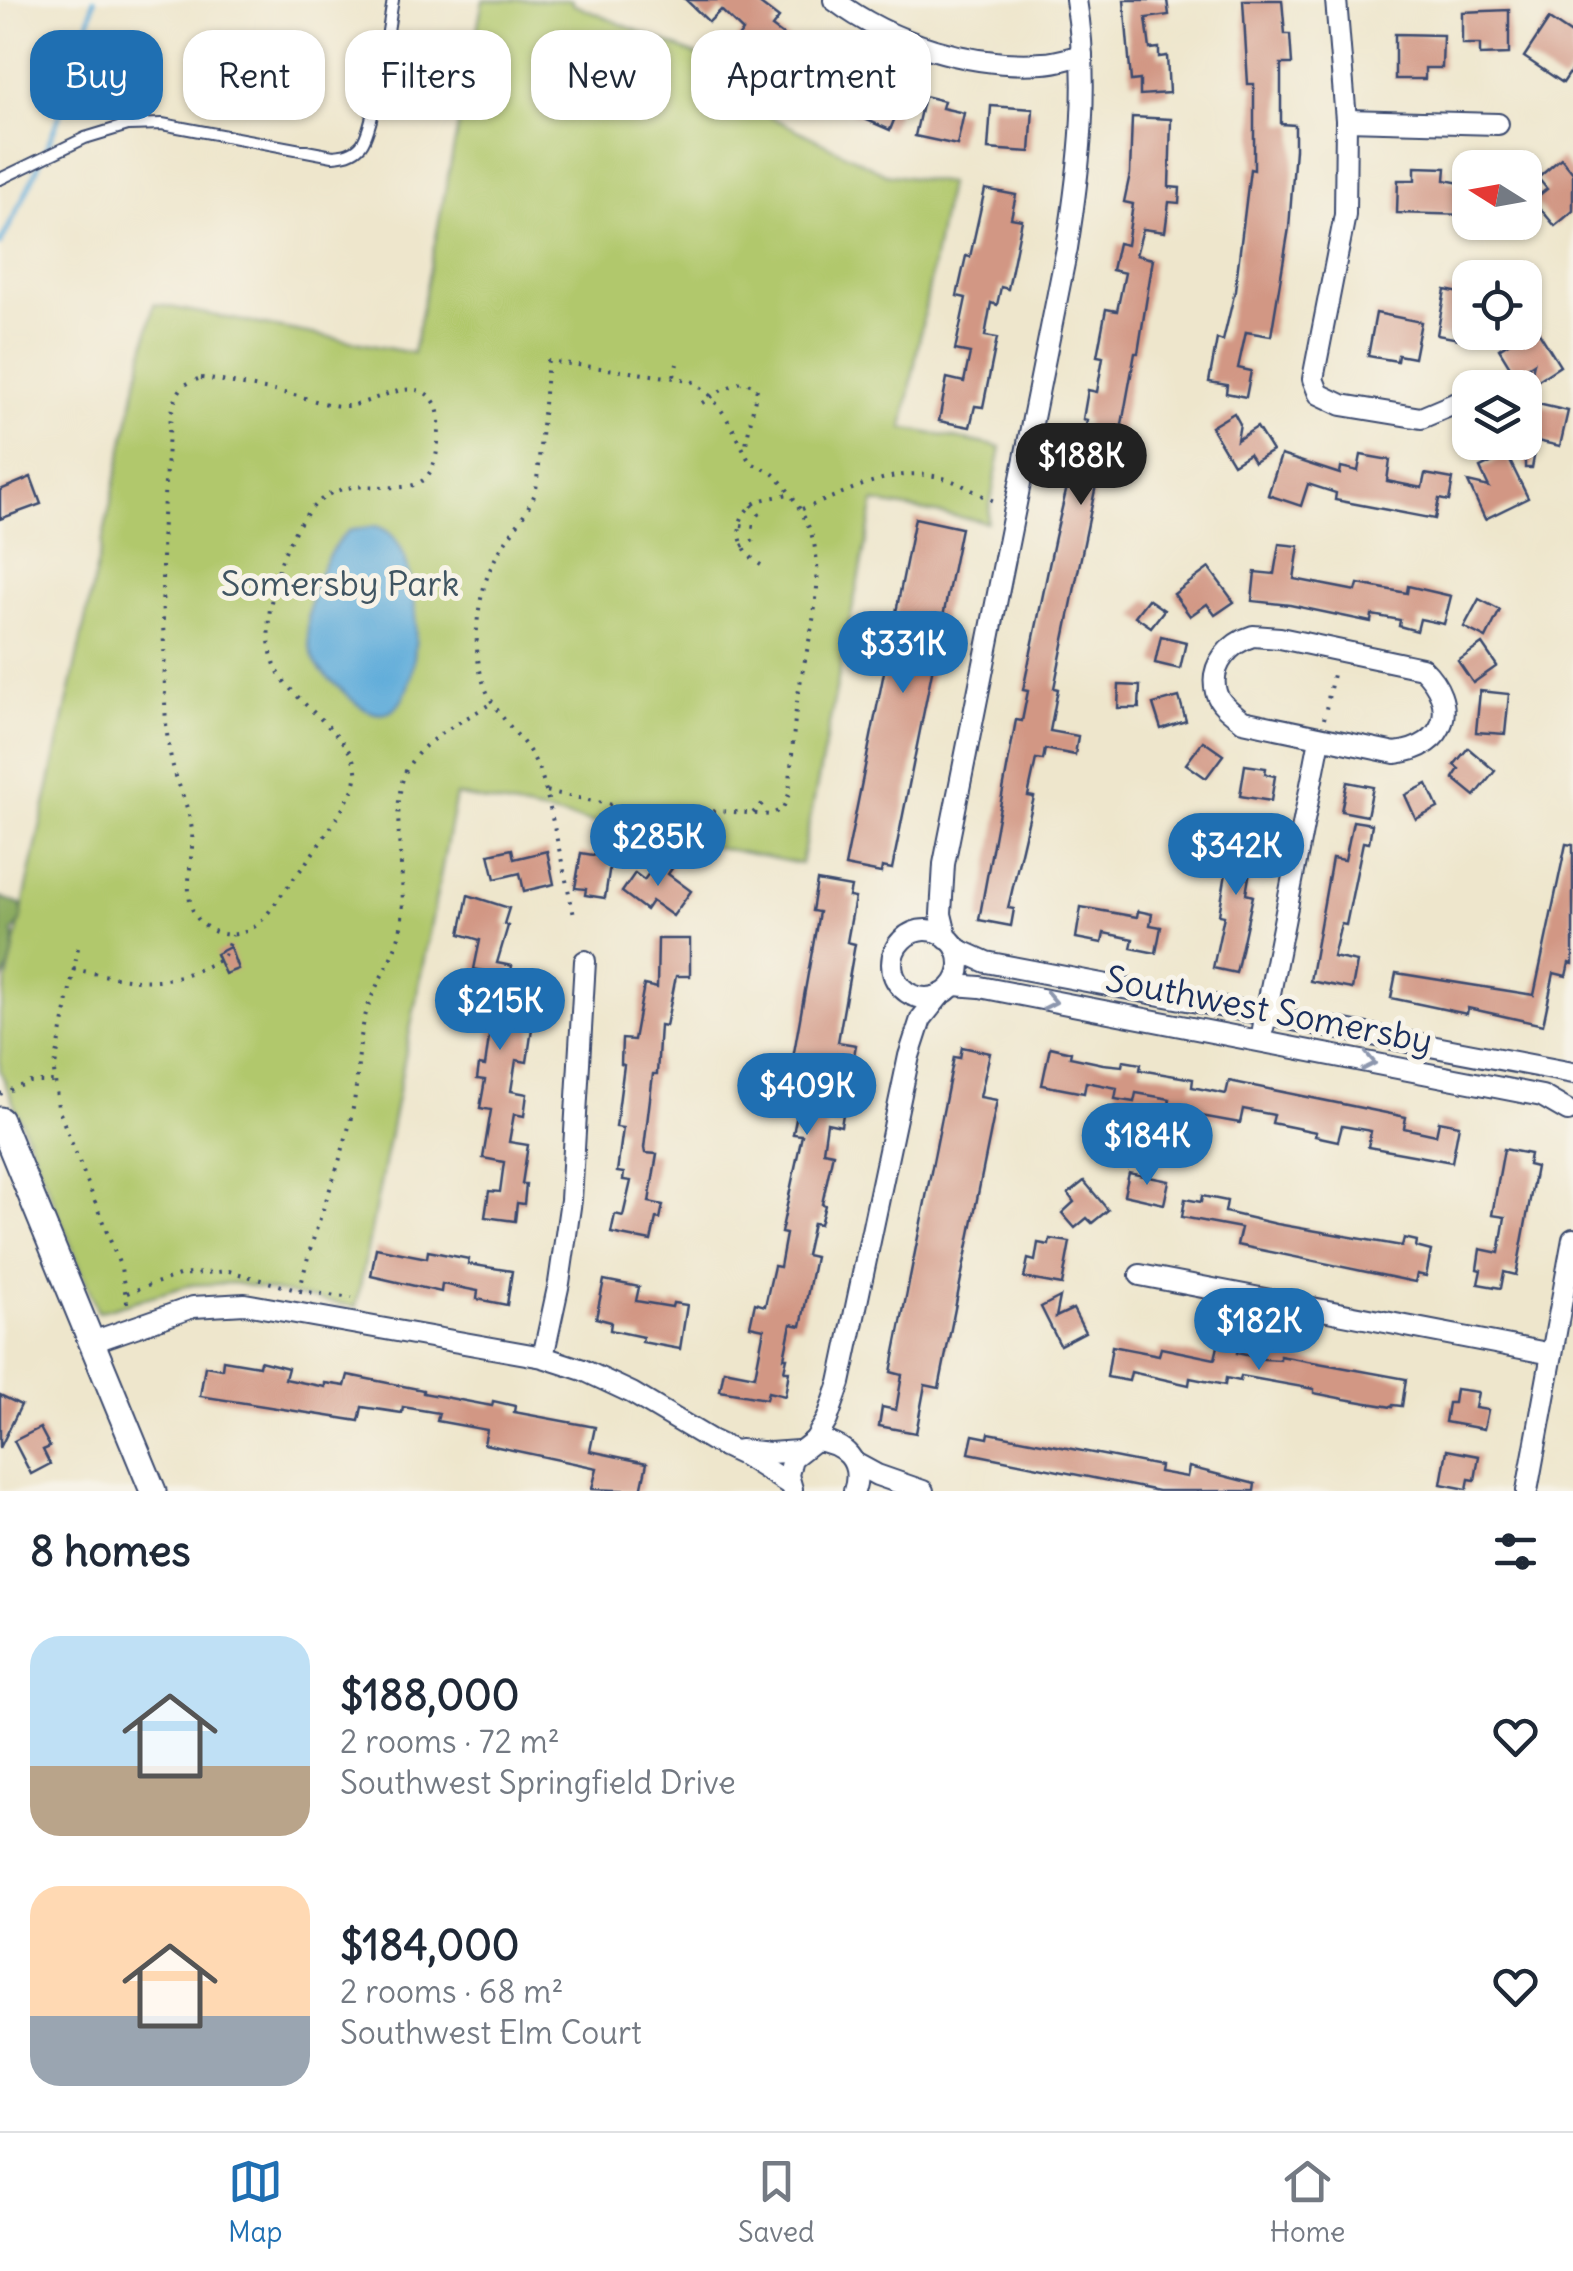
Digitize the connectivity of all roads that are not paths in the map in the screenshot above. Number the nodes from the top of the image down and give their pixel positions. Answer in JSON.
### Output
{"nodes":[{"id":1,"x":393,"y":0,"type":"edge"},
{"id":2,"x":834,"y":0,"type":"edge"},
{"id":3,"x":1076,"y":0,"type":"edge"},
{"id":4,"x":1336,"y":0,"type":"edge"},
{"id":5,"x":1082,"y":56,"type":"junction"},
{"id":6,"x":1346,"y":120,"type":"junction"},
{"id":7,"x":1498,"y":124,"type":"dead end"},
{"id":8,"x":0,"y":179,"type":"edge"},
{"id":9,"x":1452,"y":405,"type":"edge"},
{"id":10,"x":1320,"y":739,"type":"junction"},
{"id":11,"x":944,"y":864,"type":"junction"},
{"id":12,"x":914,"y":931,"type":"junction"},
{"id":13,"x":952,"y":944,"type":"junction"},
{"id":14,"x":585,"y":960,"type":"dead end"},
{"id":15,"x":947,"y":990,"type":"junction"},
{"id":16,"x":905,"y":992,"type":"junction"},
{"id":17,"x":1266,"y":1016,"type":"junction"},
{"id":18,"x":1260,"y":1041,"type":"junction"},
{"id":19,"x":1573,"y":1076,"type":"edge"},
{"id":20,"x":903,"y":1078,"type":"junction"},
{"id":21,"x":1570,"y":1116,"type":"edge"},
{"id":22,"x":0,"y":1120,"type":"edge"},
{"id":23,"x":1573,"y":1239,"type":"edge"},
{"id":24,"x":1140,"y":1275,"type":"dead end"},
{"id":25,"x":92,"y":1342,"type":"junction"},
{"id":26,"x":1552,"y":1354,"type":"junction"},
{"id":27,"x":543,"y":1358,"type":"junction"},
{"id":28,"x":840,"y":1383,"type":"junction"},
{"id":29,"x":806,"y":1445,"type":"junction"},
{"id":30,"x":730,"y":1448,"type":"junction"},
{"id":31,"x":851,"y":1458,"type":"junction"},
{"id":32,"x":791,"y":1488,"type":"edge"},
{"id":33,"x":153,"y":1491,"type":"edge"},
{"id":34,"x":854,"y":1491,"type":"edge"},
{"id":35,"x":923,"y":1491,"type":"edge"},
{"id":36,"x":1527,"y":1491,"type":"edge"}],
"edges":[{"from":1,"to":8,"type":"lane"},
{"from":2,"to":5,"type":"street"},
{"from":3,"to":5,"type":"street"},
{"from":4,"to":6,"type":"street"},
{"from":5,"to":11,"type":"street"},
{"from":6,"to":7,"type":"street"},
{"from":6,"to":9,"type":"street"},
{"from":10,"to":10,"type":"street"},
{"from":10,"to":17,"type":"street"},
{"from":11,"to":12,"type":"street"},
{"from":11,"to":13,"type":"street"},
{"from":12,"to":13,"type":"street"},
{"from":12,"to":16,"type":"street"},
{"from":13,"to":15,"type":"street"},
{"from":13,"to":17,"type":"street","name":"Southwest Somersby"},
{"from":14,"to":27,"type":"street"},
{"from":15,"to":16,"type":"street"},
{"from":15,"to":18,"type":"street","name":"Southwest Somersby","one_way":true},
{"from":15,"to":20,"type":"street"},
{"from":16,"to":20,"type":"street"},
{"from":17,"to":18,"type":"street"},
{"from":17,"to":19,"type":"street","name":"Southwest Somersby"},
{"from":18,"to":21,"type":"street","name":"Southwest Somersby","one_way":true},
{"from":19,"to":21,"type":"street"},
{"from":20,"to":28,"type":"street"},
{"from":22,"to":25,"type":"street"},
{"from":23,"to":26,"type":"street"},
{"from":24,"to":26,"type":"street"},
{"from":25,"to":27,"type":"street"},
{"from":25,"to":33,"type":"street"},
{"from":26,"to":36,"type":"street"},
{"from":27,"to":30,"type":"street"},
{"from":28,"to":29,"type":"street"},
{"from":28,"to":31,"type":"street"},
{"from":29,"to":30,"type":"street"},
{"from":29,"to":31,"type":"street"},
{"from":29,"to":32,"type":"street"},
{"from":30,"to":32,"type":"street"},
{"from":31,"to":34,"type":"street"},
{"from":31,"to":35,"type":"street"}]}
